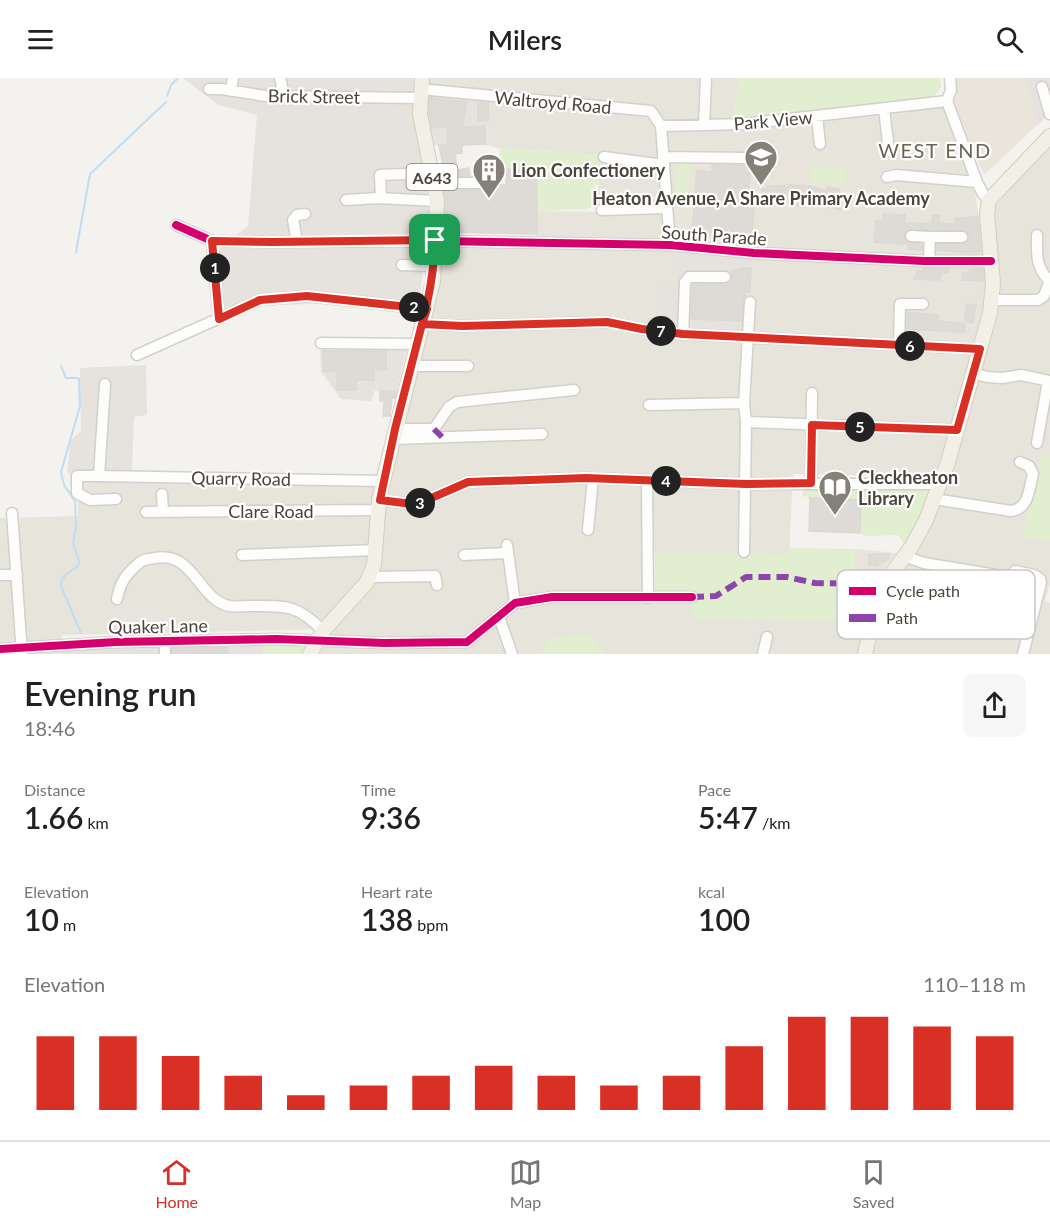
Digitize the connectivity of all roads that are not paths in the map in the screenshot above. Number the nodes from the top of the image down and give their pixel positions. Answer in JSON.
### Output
{"nodes":[{"id":1,"x":233,"y":78,"type":"edge"},
{"id":2,"x":280,"y":78,"type":"edge"},
{"id":3,"x":706,"y":78,"type":"edge"},
{"id":4,"x":950,"y":78,"type":"edge"},
{"id":5,"x":1042,"y":87,"type":"dead end"},
{"id":6,"x":420,"y":88,"type":"edge"},
{"id":7,"x":209,"y":89,"type":"dead end"},
{"id":8,"x":231,"y":91,"type":"junction"},
{"id":9,"x":284,"y":96,"type":"junction"},
{"id":10,"x":947,"y":101,"type":"junction"},
{"id":11,"x":884,"y":109,"type":"junction"},
{"id":12,"x":1050,"y":114,"type":"edge"},
{"id":13,"x":817,"y":117,"type":"junction"},
{"id":14,"x":704,"y":125,"type":"junction"},
{"id":15,"x":661,"y":126,"type":"junction"},
{"id":16,"x":1050,"y":136,"type":"edge"},
{"id":17,"x":820,"y":144,"type":"dead end"},
{"id":18,"x":888,"y":151,"type":"dead end"},
{"id":19,"x":604,"y":157,"type":"dead end"},
{"id":20,"x":748,"y":158,"type":"dead end"},
{"id":21,"x":664,"y":161,"type":"junction"},
{"id":22,"x":892,"y":172,"type":"dead end"},
{"id":23,"x":433,"y":178,"type":"junction"},
{"id":24,"x":977,"y":182,"type":"junction"},
{"id":25,"x":485,"y":183,"type":"dead end"},
{"id":26,"x":381,"y":198,"type":"junction"},
{"id":27,"x":346,"y":200,"type":"dead end"},
{"id":28,"x":988,"y":200,"type":"junction"},
{"id":29,"x":437,"y":201,"type":"junction"},
{"id":30,"x":668,"y":208,"type":"junction"},
{"id":31,"x":602,"y":210,"type":"dead end"},
{"id":32,"x":305,"y":214,"type":"dead end"},
{"id":33,"x":176,"y":225,"type":"dead end"},
{"id":34,"x":1037,"y":235,"type":"dead end"},
{"id":35,"x":911,"y":236,"type":"dead end"},
{"id":36,"x":930,"y":237,"type":"junction"},
{"id":37,"x":962,"y":237,"type":"dead end"},
{"id":38,"x":435,"y":240,"type":"junction"},
{"id":39,"x":212,"y":241,"type":"junction"},
{"id":40,"x":297,"y":242,"type":"junction"},
{"id":41,"x":670,"y":245,"type":"junction"},
{"id":42,"x":929,"y":261,"type":"junction"},
{"id":43,"x":991,"y":261,"type":"junction"},
{"id":44,"x":402,"y":264,"type":"dead end"},
{"id":45,"x":434,"y":266,"type":"junction"},
{"id":46,"x":725,"y":277,"type":"dead end"},
{"id":47,"x":1050,"y":281,"type":"edge"},
{"id":48,"x":992,"y":300,"type":"junction"},
{"id":49,"x":750,"y":302,"type":"dead end"},
{"id":50,"x":923,"y":304,"type":"dead end"},
{"id":51,"x":427,"y":309,"type":"junction"},
{"id":52,"x":219,"y":319,"type":"junction"},
{"id":53,"x":422,"y":324,"type":"junction"},
{"id":54,"x":683,"y":334,"type":"junction"},
{"id":55,"x":748,"y":338,"type":"junction"},
{"id":56,"x":321,"y":343,"type":"dead end"},
{"id":57,"x":417,"y":344,"type":"junction"},
{"id":58,"x":899,"y":346,"type":"junction"},
{"id":59,"x":980,"y":349,"type":"junction"},
{"id":60,"x":137,"y":356,"type":"dead end"},
{"id":61,"x":412,"y":366,"type":"junction"},
{"id":62,"x":468,"y":366,"type":"dead end"},
{"id":63,"x":973,"y":373,"type":"junction"},
{"id":64,"x":1049,"y":381,"type":"edge"},
{"id":65,"x":105,"y":384,"type":"dead end"},
{"id":66,"x":574,"y":390,"type":"dead end"},
{"id":67,"x":812,"y":393,"type":"dead end"},
{"id":68,"x":744,"y":403,"type":"junction"},
{"id":69,"x":649,"y":405,"type":"dead end"},
{"id":70,"x":746,"y":422,"type":"junction"},
{"id":71,"x":812,"y":425,"type":"junction"},
{"id":72,"x":957,"y":430,"type":"junction"},
{"id":73,"x":394,"y":434,"type":"junction"},
{"id":74,"x":542,"y":434,"type":"dead end"},
{"id":75,"x":1037,"y":443,"type":"dead end"},
{"id":76,"x":1020,"y":462,"type":"dead end"},
{"id":77,"x":99,"y":476,"type":"junction"},
{"id":78,"x":589,"y":478,"type":"junction"},
{"id":79,"x":383,"y":481,"type":"junction"},
{"id":80,"x":647,"y":481,"type":"junction"},
{"id":81,"x":811,"y":483,"type":"junction"},
{"id":82,"x":746,"y":484,"type":"junction"},
{"id":83,"x":939,"y":484,"type":"junction"},
{"id":84,"x":162,"y":494,"type":"dead end"},
{"id":85,"x":116,"y":499,"type":"dead end"},
{"id":86,"x":934,"y":499,"type":"junction"},
{"id":87,"x":379,"y":505,"type":"junction"},
{"id":88,"x":146,"y":512,"type":"dead end"},
{"id":89,"x":163,"y":512,"type":"junction"},
{"id":90,"x":12,"y":513,"type":"dead end"},
{"id":91,"x":588,"y":530,"type":"dead end"},
{"id":92,"x":376,"y":550,"type":"junction"},
{"id":93,"x":744,"y":552,"type":"dead end"},
{"id":94,"x":242,"y":555,"type":"dead end"},
{"id":95,"x":463,"y":556,"type":"dead end"},
{"id":96,"x":904,"y":556,"type":"junction"},
{"id":97,"x":890,"y":570,"type":"edge"},
{"id":98,"x":966,"y":570,"type":"edge"},
{"id":99,"x":0,"y":575,"type":"edge"},
{"id":100,"x":17,"y":575,"type":"junction"},
{"id":101,"x":1035,"y":576,"type":"edge"},
{"id":102,"x":369,"y":577,"type":"junction"},
{"id":103,"x":437,"y":585,"type":"dead end"},
{"id":104,"x":692,"y":597,"type":"dead end"},
{"id":105,"x":648,"y":598,"type":"junction"},
{"id":106,"x":117,"y":599,"type":"dead end"},
{"id":107,"x":515,"y":603,"type":"junction"},
{"id":108,"x":1035,"y":608,"type":"edge"},
{"id":109,"x":499,"y":617,"type":"junction"},
{"id":110,"x":320,"y":636,"type":"junction"},
{"id":111,"x":767,"y":637,"type":"dead end"},
{"id":112,"x":867,"y":639,"type":"edge"},
{"id":113,"x":1026,"y":639,"type":"edge"},
{"id":114,"x":0,"y":649,"type":"edge"},
{"id":115,"x":22,"y":651,"type":"edge"},
{"id":116,"x":310,"y":654,"type":"edge"},
{"id":117,"x":512,"y":654,"type":"edge"},
{"id":118,"x":763,"y":654,"type":"edge"},
{"id":119,"x":865,"y":654,"type":"edge"},
{"id":120,"x":1023,"y":654,"type":"edge"}],
"edges":[{"from":1,"to":8,"type":"street"},
{"from":2,"to":9,"type":"street"},
{"from":3,"to":14,"type":"street"},
{"from":4,"to":10,"type":"street"},
{"from":5,"to":12,"type":"street"},
{"from":6,"to":9,"type":"street","name":"Brick Street"},
{"from":6,"to":15,"type":"street","name":"Waltroyd Road"},
{"from":6,"to":23,"type":"main road","number":"A643"},
{"from":7,"to":8,"type":"street","name":"Brick Street"},
{"from":8,"to":9,"type":"street","name":"Brick Street"},
{"from":10,"to":11,"type":"street","name":"Park View"},
{"from":10,"to":24,"type":"street"},
{"from":11,"to":13,"type":"street","name":"Park View"},
{"from":11,"to":18,"type":"street"},
{"from":13,"to":14,"type":"street","name":"Park View"},
{"from":13,"to":17,"type":"street"},
{"from":14,"to":15,"type":"street","name":"Park View"},
{"from":15,"to":21,"type":"street"},
{"from":16,"to":28,"type":"main road"},
{"from":19,"to":21,"type":"street"},
{"from":20,"to":21,"type":"street"},
{"from":21,"to":30,"type":"street"},
{"from":22,"to":24,"type":"street"},
{"from":23,"to":25,"type":"street"},
{"from":23,"to":26,"type":"street"},
{"from":23,"to":29,"type":"main road","number":"A643"},
{"from":24,"to":28,"type":"street"},
{"from":26,"to":27,"type":"street"},
{"from":26,"to":29,"type":"street"},
{"from":28,"to":43,"type":"main road"},
{"from":29,"to":38,"type":"main road","number":"A643"},
{"from":30,"to":31,"type":"street"},
{"from":30,"to":41,"type":"street"},
{"from":32,"to":40,"type":"street"},
{"from":33,"to":39,"type":"street"},
{"from":34,"to":47,"type":"street"},
{"from":35,"to":36,"type":"street"},
{"from":36,"to":37,"type":"street"},
{"from":36,"to":42,"type":"street"},
{"from":38,"to":40,"type":"street","name":"South Parade"},
{"from":38,"to":41,"type":"street","name":"South Parade"},
{"from":38,"to":45,"type":"main road","number":"A643"},
{"from":39,"to":40,"type":"street","name":"South Parade"},
{"from":39,"to":52,"type":"street"},
{"from":41,"to":42,"type":"street","name":"South Parade"},
{"from":42,"to":43,"type":"street","name":"South Parade"},
{"from":43,"to":48,"type":"main road"},
{"from":44,"to":45,"type":"street"},
{"from":45,"to":51,"type":"main road","number":"A643"},
{"from":46,"to":54,"type":"street"},
{"from":47,"to":48,"type":"street"},
{"from":48,"to":59,"type":"main road"},
{"from":49,"to":55,"type":"street"},
{"from":50,"to":58,"type":"street"},
{"from":51,"to":52,"type":"street"},
{"from":51,"to":53,"type":"main road","number":"A643"},
{"from":52,"to":60,"type":"street"},
{"from":53,"to":54,"type":"street"},
{"from":53,"to":57,"type":"main road","number":"A643"},
{"from":54,"to":55,"type":"street"},
{"from":55,"to":58,"type":"street"},
{"from":55,"to":68,"type":"street"},
{"from":56,"to":57,"type":"street"},
{"from":57,"to":61,"type":"main road","number":"A643"},
{"from":58,"to":59,"type":"street"},
{"from":59,"to":63,"type":"main road"},
{"from":61,"to":62,"type":"street"},
{"from":61,"to":73,"type":"main road","number":"A643"},
{"from":63,"to":64,"type":"street"},
{"from":63,"to":72,"type":"main road"},
{"from":64,"to":75,"type":"street"},
{"from":65,"to":77,"type":"street"},
{"from":66,"to":73,"type":"street"},
{"from":67,"to":71,"type":"street"},
{"from":68,"to":69,"type":"street"},
{"from":68,"to":70,"type":"street"},
{"from":70,"to":71,"type":"street"},
{"from":70,"to":82,"type":"street"},
{"from":71,"to":72,"type":"street"},
{"from":71,"to":81,"type":"street"},
{"from":72,"to":83,"type":"main road"},
{"from":73,"to":74,"type":"street"},
{"from":73,"to":79,"type":"main road","number":"A643"},
{"from":76,"to":86,"type":"street"},
{"from":77,"to":79,"type":"street","name":"Quarry Road"},
{"from":77,"to":85,"type":"street"},
{"from":78,"to":80,"type":"street","name":"Clare Road"},
{"from":78,"to":87,"type":"street","name":"Clare Road"},
{"from":78,"to":91,"type":"street"},
{"from":79,"to":87,"type":"main road","number":"A643"},
{"from":80,"to":82,"type":"street","name":"Clare Road"},
{"from":80,"to":105,"type":"street"},
{"from":81,"to":82,"type":"street","name":"Clare Road"},
{"from":81,"to":83,"type":"street","name":"Clare Road"},
{"from":82,"to":93,"type":"street"},
{"from":83,"to":86,"type":"main road"},
{"from":84,"to":89,"type":"street"},
{"from":86,"to":96,"type":"main road"},
{"from":87,"to":89,"type":"street","name":"Clare Road"},
{"from":87,"to":92,"type":"main road","number":"A643"},
{"from":88,"to":89,"type":"street","name":"Clare Road"},
{"from":90,"to":100,"type":"street"},
{"from":92,"to":94,"type":"street"},
{"from":92,"to":102,"type":"main road","number":"A643"},
{"from":95,"to":107,"type":"street"},
{"from":96,"to":97,"type":"main road"},
{"from":96,"to":98,"type":"street"},
{"from":99,"to":100,"type":"street"},
{"from":100,"to":115,"type":"street"},
{"from":101,"to":108,"type":"street"},
{"from":102,"to":103,"type":"street"},
{"from":102,"to":110,"type":"main road","number":"A643"},
{"from":104,"to":105,"type":"street"},
{"from":105,"to":107,"type":"street"},
{"from":106,"to":110,"type":"street"},
{"from":107,"to":109,"type":"street","name":"Quaker Lane"},
{"from":109,"to":110,"type":"street","name":"Quaker Lane"},
{"from":109,"to":117,"type":"street"},
{"from":110,"to":115,"type":"street","name":"Quaker Lane"},
{"from":110,"to":116,"type":"main road","number":"A643"},
{"from":111,"to":118,"type":"street"},
{"from":112,"to":119,"type":"main road"},
{"from":113,"to":120,"type":"street"},
{"from":114,"to":115,"type":"street","name":"Quaker Lane"}]}
